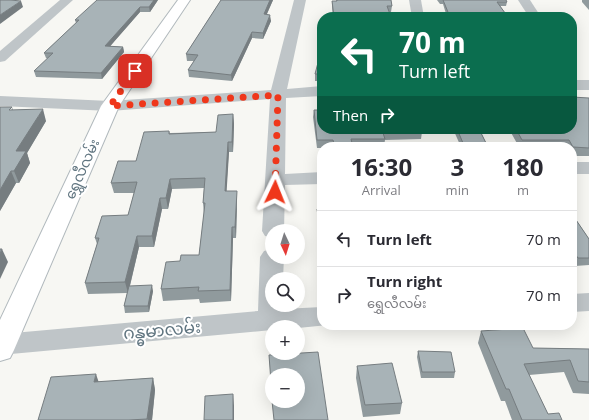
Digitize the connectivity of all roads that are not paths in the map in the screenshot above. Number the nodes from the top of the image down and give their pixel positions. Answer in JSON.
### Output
{"nodes":[{"id":1,"x":67,"y":0,"type":"edge"},
{"id":2,"x":184,"y":0,"type":"edge"},
{"id":3,"x":300,"y":0,"type":"edge"},
{"id":4,"x":415,"y":0,"type":"edge"},
{"id":5,"x":524,"y":0,"type":"edge"},
{"id":6,"x":417,"y":12,"type":"edge"},
{"id":7,"x":532,"y":12,"type":"edge"},
{"id":8,"x":0,"y":39,"type":"edge"},
{"id":9,"x":20,"y":40,"type":"junction"},
{"id":10,"x":0,"y":58,"type":"edge"},
{"id":11,"x":317,"y":91,"type":"edge"},
{"id":12,"x":278,"y":95,"type":"junction"},
{"id":13,"x":0,"y":101,"type":"edge"},
{"id":14,"x":110,"y":106,"type":"junction"},
{"id":15,"x":577,"y":168,"type":"edge"},
{"id":16,"x":589,"y":168,"type":"edge"},
{"id":17,"x":317,"y":178,"type":"edge"},
{"id":18,"x":275,"y":180,"type":"junction"},
{"id":19,"x":273,"y":224,"type":"edge"},
{"id":20,"x":272,"y":264,"type":"edge"},
{"id":21,"x":589,"y":302,"type":"edge"},
{"id":22,"x":577,"y":303,"type":"edge"},
{"id":23,"x":317,"y":317,"type":"edge"},
{"id":24,"x":270,"y":320,"type":"joint"},
{"id":25,"x":265,"y":321,"type":"edge"},
{"id":26,"x":1,"y":347,"type":"edge"}],
"edges":[{"from":1,"to":9,"type":"street"},
{"from":2,"to":14,"type":"street","name":"ရွှေလီလမ်း"},
{"from":3,"to":12,"type":"street"},
{"from":4,"to":6,"type":"street"},
{"from":5,"to":7,"type":"street"},
{"from":8,"to":9,"type":"street"},
{"from":9,"to":10,"type":"street"},
{"from":11,"to":12,"type":"street"},
{"from":12,"to":14,"type":"street"},
{"from":12,"to":18,"type":"street"},
{"from":13,"to":14,"type":"street"},
{"from":14,"to":26,"type":"street","name":"ရွှေလီလမ်း"},
{"from":15,"to":16,"type":"street"},
{"from":17,"to":18,"type":"street"},
{"from":18,"to":19,"type":"street"},
{"from":20,"to":24,"type":"street"},
{"from":21,"to":22,"type":"street"},
{"from":23,"to":24,"type":"street","name":"ဂန္ဓမာလမ်း"},
{"from":25,"to":26,"type":"street","name":"ဂန္ဓမာလမ်း"}]}
